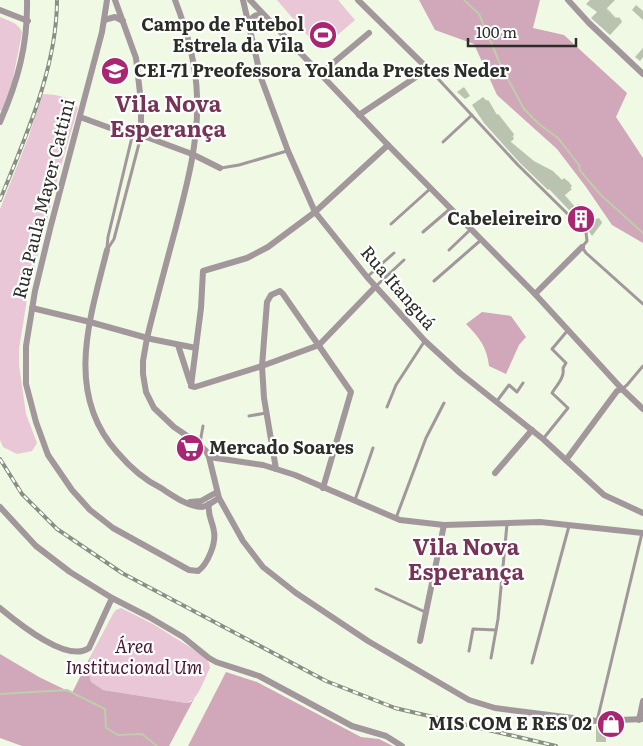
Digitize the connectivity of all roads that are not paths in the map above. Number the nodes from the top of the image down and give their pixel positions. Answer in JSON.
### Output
{"nodes":[{"id":1,"x":27,"y":0,"type":"edge"},
{"id":2,"x":107,"y":0,"type":"edge"},
{"id":3,"x":176,"y":0,"type":"edge"},
{"id":4,"x":243,"y":0,"type":"edge"},
{"id":5,"x":250,"y":0,"type":"edge"},
{"id":6,"x":358,"y":0,"type":"edge"},
{"id":7,"x":568,"y":0,"type":"edge"},
{"id":8,"x":116,"y":1,"type":"edge"},
{"id":9,"x":0,"y":10,"type":"edge"},
{"id":10,"x":106,"y":10,"type":"junction"},
{"id":11,"x":115,"y":17,"type":"junction"},
{"id":12,"x":266,"y":17,"type":"junction"},
{"id":13,"x":104,"y":20,"type":"junction"},
{"id":14,"x":28,"y":21,"type":"junction"},
{"id":15,"x":123,"y":21,"type":"junction"},
{"id":16,"x":249,"y":25,"type":"junction"},
{"id":17,"x":369,"y":33,"type":"dead end"},
{"id":18,"x":428,"y":69,"type":"junction"},
{"id":19,"x":320,"y":74,"type":"junction"},
{"id":20,"x":643,"y":74,"type":"edge"},
{"id":21,"x":472,"y":115,"type":"junction"},
{"id":22,"x":359,"y":116,"type":"junction"},
{"id":23,"x":80,"y":117,"type":"junction"},
{"id":24,"x":0,"y":122,"type":"edge"},
{"id":25,"x":142,"y":135,"type":"junction"},
{"id":26,"x":132,"y":136,"type":"joint"},
{"id":27,"x":443,"y":142,"type":"dead end"},
{"id":28,"x":388,"y":145,"type":"junction"},
{"id":29,"x":288,"y":151,"type":"junction"},
{"id":30,"x":192,"y":154,"type":"junction"},
{"id":31,"x":220,"y":168,"type":"joint"},
{"id":32,"x":432,"y":188,"type":"junction"},
{"id":33,"x":451,"y":207,"type":"junction"},
{"id":34,"x":315,"y":212,"type":"junction"},
{"id":35,"x":391,"y":224,"type":"dead end"},
{"id":36,"x":471,"y":230,"type":"junction"},
{"id":37,"x":423,"y":232,"type":"dead end"},
{"id":38,"x":481,"y":240,"type":"junction"},
{"id":39,"x":582,"y":247,"type":"junction"},
{"id":40,"x":107,"y":250,"type":"junction"},
{"id":41,"x":448,"y":250,"type":"dead end"},
{"id":42,"x":394,"y":253,"type":"dead end"},
{"id":43,"x":404,"y":260,"type":"dead end"},
{"id":44,"x":367,"y":277,"type":"junction"},
{"id":45,"x":434,"y":281,"type":"dead end"},
{"id":46,"x":375,"y":287,"type":"junction"},
{"id":47,"x":536,"y":294,"type":"junction"},
{"id":48,"x":643,"y":304,"type":"edge"},
{"id":49,"x":32,"y":308,"type":"junction"},
{"id":50,"x":90,"y":322,"type":"junction"},
{"id":51,"x":569,"y":329,"type":"junction"},
{"id":52,"x":146,"y":338,"type":"junction"},
{"id":53,"x":425,"y":341,"type":"junction"},
{"id":54,"x":178,"y":345,"type":"junction"},
{"id":55,"x":319,"y":345,"type":"junction"},
{"id":56,"x":196,"y":348,"type":"junction"},
{"id":57,"x":262,"y":366,"type":"junction"},
{"id":58,"x":643,"y":366,"type":"edge"},
{"id":59,"x":523,"y":383,"type":"dead end"},
{"id":60,"x":191,"y":386,"type":"junction"},
{"id":61,"x":622,"y":389,"type":"junction"},
{"id":62,"x":496,"y":402,"type":"junction"},
{"id":63,"x":444,"y":403,"type":"dead end"},
{"id":64,"x":387,"y":406,"type":"dead end"},
{"id":65,"x":643,"y":409,"type":"edge"},
{"id":66,"x":266,"y":413,"type":"junction"},
{"id":67,"x":249,"y":416,"type":"dead end"},
{"id":68,"x":203,"y":426,"type":"dead end"},
{"id":69,"x":532,"y":430,"type":"junction"},
{"id":70,"x":543,"y":439,"type":"junction"},
{"id":71,"x":200,"y":444,"type":"junction"},
{"id":72,"x":373,"y":448,"type":"dead end"},
{"id":73,"x":209,"y":457,"type":"junction"},
{"id":74,"x":566,"y":460,"type":"junction"},
{"id":75,"x":276,"y":469,"type":"junction"},
{"id":76,"x":495,"y":472,"type":"dead end"},
{"id":77,"x":323,"y":488,"type":"junction"},
{"id":78,"x":218,"y":495,"type":"junction"},
{"id":79,"x":184,"y":501,"type":"junction"},
{"id":80,"x":201,"y":501,"type":"junction"},
{"id":81,"x":355,"y":502,"type":"junction"},
{"id":82,"x":208,"y":504,"type":"junction"},
{"id":83,"x":193,"y":505,"type":"junction"},
{"id":84,"x":0,"y":507,"type":"edge"},
{"id":85,"x":643,"y":513,"type":"edge"},
{"id":86,"x":396,"y":518,"type":"junction"},
{"id":87,"x":211,"y":522,"type":"junction"},
{"id":88,"x":508,"y":524,"type":"junction"},
{"id":89,"x":444,"y":525,"type":"junction"},
{"id":90,"x":570,"y":525,"type":"junction"},
{"id":91,"x":642,"y":533,"type":"edge"},
{"id":92,"x":376,"y":589,"type":"dead end"},
{"id":93,"x":112,"y":598,"type":"junction"},
{"id":94,"x":0,"y":608,"type":"edge"},
{"id":95,"x":425,"y":612,"type":"junction"},
{"id":96,"x":496,"y":630,"type":"junction"},
{"id":97,"x":420,"y":641,"type":"dead end"},
{"id":98,"x":469,"y":651,"type":"dead end"},
{"id":99,"x":491,"y":658,"type":"dead end"},
{"id":100,"x":532,"y":663,"type":"dead end"},
{"id":101,"x":643,"y":701,"type":"edge"},
{"id":102,"x":641,"y":720,"type":"edge"},
{"id":103,"x":597,"y":721,"type":"junction"},
{"id":104,"x":402,"y":746,"type":"edge"}],
"edges":[{"from":1,"to":14,"type":"street"},
{"from":2,"to":8,"type":"street"},
{"from":2,"to":10,"type":"street","name":"Rua Paula Mayer Cattini"},
{"from":3,"to":30,"type":"street"},
{"from":4,"to":16,"type":"street","name":"Rua Itanguá"},
{"from":5,"to":12,"type":"street"},
{"from":6,"to":18,"type":"street"},
{"from":7,"to":20,"type":"street"},
{"from":8,"to":15,"type":"street"},
{"from":9,"to":14,"type":"street"},
{"from":10,"to":11,"type":"street"},
{"from":10,"to":13,"type":"street","name":"Rua Paula Mayer Cattini"},
{"from":11,"to":13,"type":"street"},
{"from":11,"to":15,"type":"street"},
{"from":12,"to":16,"type":"street"},
{"from":12,"to":19,"type":"street"},
{"from":13,"to":23,"type":"street","name":"Rua Paula Mayer Cattini"},
{"from":14,"to":24,"type":"street"},
{"from":15,"to":25,"type":"street"},
{"from":16,"to":29,"type":"street","name":"Rua Itanguá"},
{"from":17,"to":19,"type":"street"},
{"from":18,"to":21,"type":"lane"},
{"from":18,"to":22,"type":"street"},
{"from":19,"to":22,"type":"street"},
{"from":21,"to":27,"type":"lane"},
{"from":21,"to":39,"type":"lane"},
{"from":22,"to":28,"type":"street"},
{"from":23,"to":26,"type":"street"},
{"from":23,"to":49,"type":"street","name":"Rua Paula Mayer Cattini"},
{"from":25,"to":30,"type":"street"},
{"from":25,"to":40,"type":"lane"},
{"from":26,"to":40,"type":"lane"},
{"from":28,"to":32,"type":"street"},
{"from":28,"to":34,"type":"street"},
{"from":29,"to":31,"type":"lane"},
{"from":29,"to":34,"type":"street","name":"Rua Itanguá"},
{"from":30,"to":31,"type":"street"},
{"from":30,"to":52,"type":"street"},
{"from":32,"to":33,"type":"street"},
{"from":32,"to":35,"type":"lane"},
{"from":33,"to":36,"type":"street"},
{"from":33,"to":37,"type":"lane"},
{"from":34,"to":44,"type":"street","name":"Rua Itanguá"},
{"from":34,"to":56,"type":"street"},
{"from":36,"to":38,"type":"street"},
{"from":36,"to":41,"type":"lane"},
{"from":38,"to":45,"type":"lane"},
{"from":38,"to":47,"type":"street"},
{"from":39,"to":47,"type":"street"},
{"from":39,"to":48,"type":"lane"},
{"from":40,"to":50,"type":"street"},
{"from":42,"to":44,"type":"lane"},
{"from":43,"to":46,"type":"lane"},
{"from":44,"to":46,"type":"street","name":"Rua Itanguá"},
{"from":46,"to":53,"type":"street","name":"Rua Itanguá"},
{"from":46,"to":55,"type":"street"},
{"from":47,"to":51,"type":"street"},
{"from":49,"to":50,"type":"street"},
{"from":49,"to":87,"type":"street","name":"Rua Paula Mayer Cattini"},
{"from":50,"to":52,"type":"street"},
{"from":50,"to":79,"type":"street"},
{"from":51,"to":61,"type":"street"},
{"from":51,"to":70,"type":"lane"},
{"from":52,"to":54,"type":"street"},
{"from":52,"to":71,"type":"street"},
{"from":53,"to":62,"type":"street","name":"Rua Itanguá"},
{"from":53,"to":64,"type":"lane"},
{"from":54,"to":56,"type":"street"},
{"from":54,"to":60,"type":"street"},
{"from":55,"to":57,"type":"street"},
{"from":55,"to":57,"type":"street"},
{"from":55,"to":77,"type":"street"},
{"from":56,"to":60,"type":"street"},
{"from":57,"to":60,"type":"street"},
{"from":57,"to":66,"type":"street"},
{"from":58,"to":61,"type":"lane"},
{"from":59,"to":62,"type":"lane"},
{"from":61,"to":65,"type":"street"},
{"from":61,"to":74,"type":"street"},
{"from":62,"to":69,"type":"street","name":"Rua Itanguá"},
{"from":63,"to":86,"type":"lane"},
{"from":66,"to":67,"type":"lane"},
{"from":66,"to":75,"type":"street"},
{"from":68,"to":71,"type":"lane"},
{"from":69,"to":70,"type":"street","name":"Rua Itanguá"},
{"from":69,"to":76,"type":"street"},
{"from":70,"to":74,"type":"street","name":"Rua Itanguá"},
{"from":71,"to":73,"type":"street"},
{"from":72,"to":81,"type":"lane"},
{"from":73,"to":75,"type":"street"},
{"from":73,"to":78,"type":"street"},
{"from":74,"to":85,"type":"street","name":"Rua Itanguá"},
{"from":75,"to":77,"type":"street"},
{"from":77,"to":81,"type":"street"},
{"from":78,"to":80,"type":"street"},
{"from":78,"to":82,"type":"street"},
{"from":78,"to":103,"type":"street"},
{"from":79,"to":80,"type":"street"},
{"from":79,"to":83,"type":"street"},
{"from":80,"to":82,"type":"street"},
{"from":81,"to":86,"type":"street"},
{"from":82,"to":83,"type":"street"},
{"from":82,"to":87,"type":"street","name":"Rua Paula Mayer Cattini"},
{"from":83,"to":87,"type":"street"},
{"from":84,"to":93,"type":"street"},
{"from":86,"to":89,"type":"street"},
{"from":88,"to":89,"type":"street"},
{"from":88,"to":90,"type":"street"},
{"from":88,"to":96,"type":"lane"},
{"from":89,"to":95,"type":"street"},
{"from":90,"to":91,"type":"street"},
{"from":90,"to":100,"type":"lane"},
{"from":91,"to":103,"type":"lane"},
{"from":92,"to":95,"type":"lane"},
{"from":93,"to":94,"type":"street"},
{"from":93,"to":104,"type":"street"},
{"from":95,"to":97,"type":"street"},
{"from":96,"to":98,"type":"lane"},
{"from":96,"to":99,"type":"lane"},
{"from":101,"to":102,"type":"street"},
{"from":102,"to":103,"type":"street"}]}
